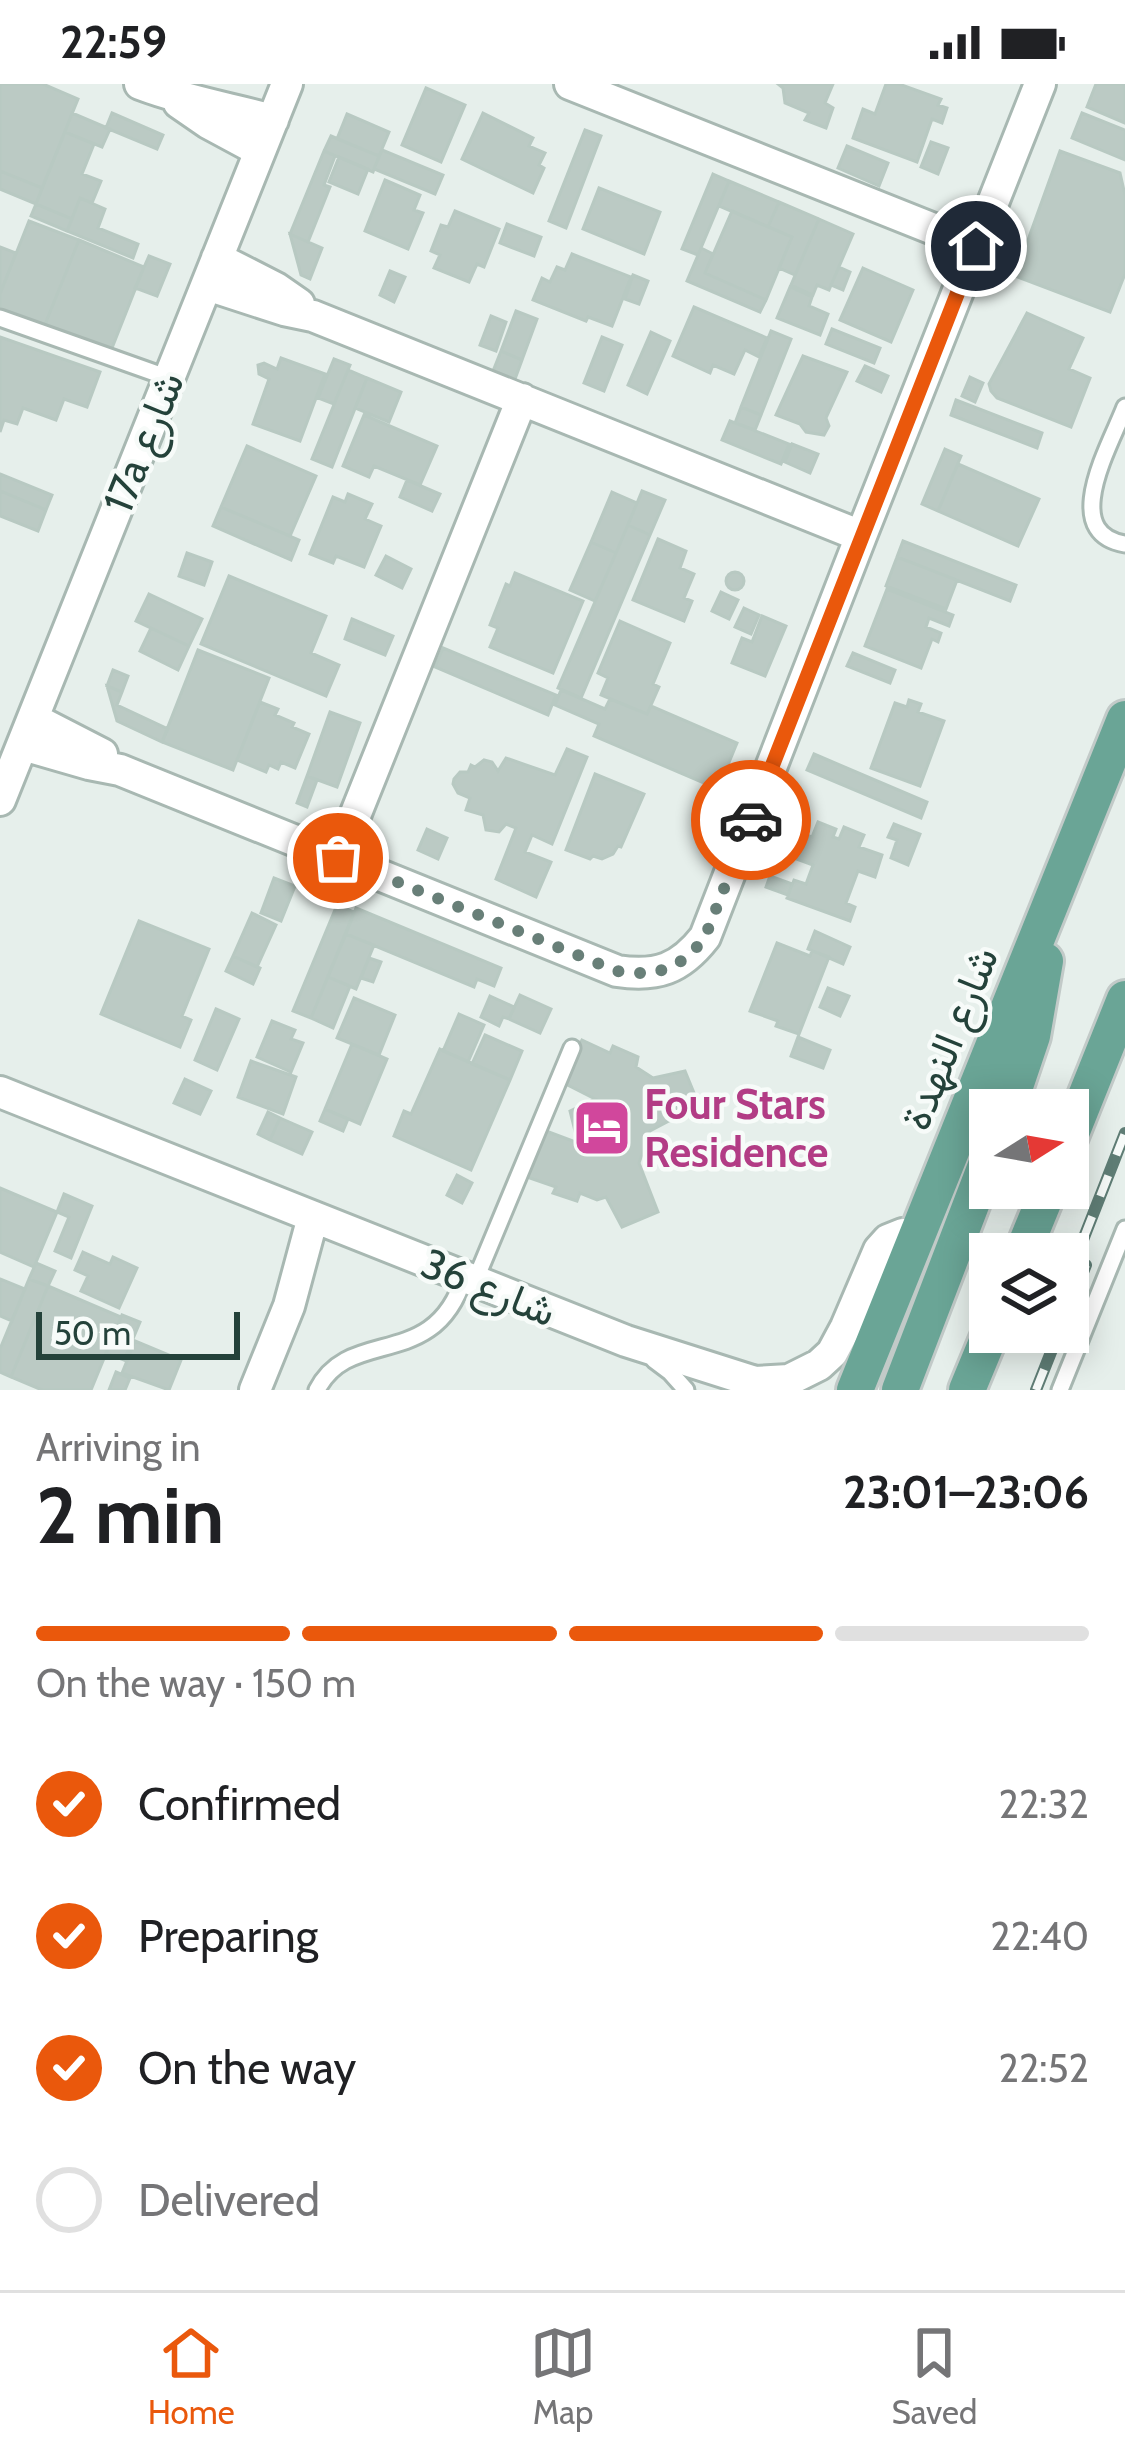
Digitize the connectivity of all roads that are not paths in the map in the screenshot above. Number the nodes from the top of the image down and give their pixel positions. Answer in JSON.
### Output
{"nodes":[{"id":1,"x":140,"y":84,"type":"edge"},
{"id":2,"x":287,"y":84,"type":"edge"},
{"id":3,"x":570,"y":84,"type":"edge"},
{"id":4,"x":1040,"y":84,"type":"edge"},
{"id":5,"x":170,"y":95,"type":"junction"},
{"id":6,"x":272,"y":119,"type":"junction"},
{"id":7,"x":260,"y":151,"type":"junction"},
{"id":8,"x":976,"y":246,"type":"junction"},
{"id":9,"x":212,"y":272,"type":"junction"},
{"id":10,"x":0,"y":318,"type":"edge"},
{"id":11,"x":169,"y":378,"type":"junction"},
{"id":12,"x":522,"y":399,"type":"junction"},
{"id":13,"x":1125,"y":407,"type":"edge"},
{"id":14,"x":861,"y":536,"type":"junction"},
{"id":15,"x":1125,"y":544,"type":"edge"},
{"id":16,"x":1125,"y":719,"type":"edge"},
{"id":17,"x":19,"y":740,"type":"edge"},
{"id":18,"x":0,"y":800,"type":"edge"},
{"id":19,"x":338,"y":858,"type":"junction"},
{"id":20,"x":1054,"y":898,"type":"junction"},
{"id":21,"x":1125,"y":999,"type":"edge"},
{"id":22,"x":1125,"y":1047,"type":"edge"},
{"id":23,"x":572,"y":1048,"type":"dead end"},
{"id":24,"x":1096,"y":1072,"type":"junction"},
{"id":25,"x":1014,"y":1089,"type":"edge"},
{"id":26,"x":1089,"y":1089,"type":"edge"},
{"id":27,"x":0,"y":1092,"type":"edge"},
{"id":28,"x":969,"y":1209,"type":"edge"},
{"id":29,"x":324,"y":1221,"type":"junction"},
{"id":30,"x":918,"y":1235,"type":"junction"},
{"id":31,"x":1124,"y":1235,"type":"edge"},
{"id":32,"x":469,"y":1279,"type":"junction"},
{"id":33,"x":626,"y":1341,"type":"junction"},
{"id":34,"x":982,"y":1353,"type":"edge"},
{"id":35,"x":255,"y":1390,"type":"edge"},
{"id":36,"x":317,"y":1390,"type":"edge"},
{"id":37,"x":686,"y":1390,"type":"edge"},
{"id":38,"x":855,"y":1390,"type":"edge"},
{"id":39,"x":899,"y":1390,"type":"edge"},
{"id":40,"x":967,"y":1390,"type":"edge"},
{"id":41,"x":1060,"y":1390,"type":"edge"}],
"edges":[{"from":1,"to":5,"type":"street"},
{"from":2,"to":6,"type":"street","name":"17a شارع"},
{"from":3,"to":8,"type":"street"},
{"from":4,"to":8,"type":"street"},
{"from":5,"to":6,"type":"street"},
{"from":5,"to":7,"type":"street"},
{"from":6,"to":7,"type":"street","name":"17a شارع"},
{"from":7,"to":9,"type":"street","name":"17a شارع"},
{"from":8,"to":14,"type":"street"},
{"from":9,"to":11,"type":"street","name":"17a شارع"},
{"from":9,"to":12,"type":"street"},
{"from":10,"to":11,"type":"lane"},
{"from":11,"to":17,"type":"street","name":"17a شارع"},
{"from":12,"to":14,"type":"street"},
{"from":12,"to":19,"type":"street"},
{"from":13,"to":15,"type":"lane"},
{"from":14,"to":19,"type":"street"},
{"from":16,"to":20,"type":"main road","name":"شارع النهدة"},
{"from":17,"to":18,"type":"street","name":"17a شارع"},
{"from":17,"to":19,"type":"street"},
{"from":20,"to":25,"type":"main road"},
{"from":20,"to":30,"type":"main road","name":"شارع النهدة"},
{"from":21,"to":24,"type":"main road"},
{"from":22,"to":24,"type":"street"},
{"from":23,"to":32,"type":"lane"},
{"from":24,"to":26,"type":"main road"},
{"from":27,"to":29,"type":"street","name":"شارع 36"},
{"from":28,"to":39,"type":"main road"},
{"from":29,"to":32,"type":"street","name":"شارع 36"},
{"from":29,"to":35,"type":"street"},
{"from":30,"to":33,"type":"street","name":"شارع 36"},
{"from":30,"to":38,"type":"main road","name":"شارع النهدة"},
{"from":31,"to":41,"type":"lane"},
{"from":32,"to":33,"type":"street","name":"شارع 36"},
{"from":32,"to":36,"type":"lane"},
{"from":33,"to":37,"type":"lane"},
{"from":34,"to":40,"type":"main road"}]}
